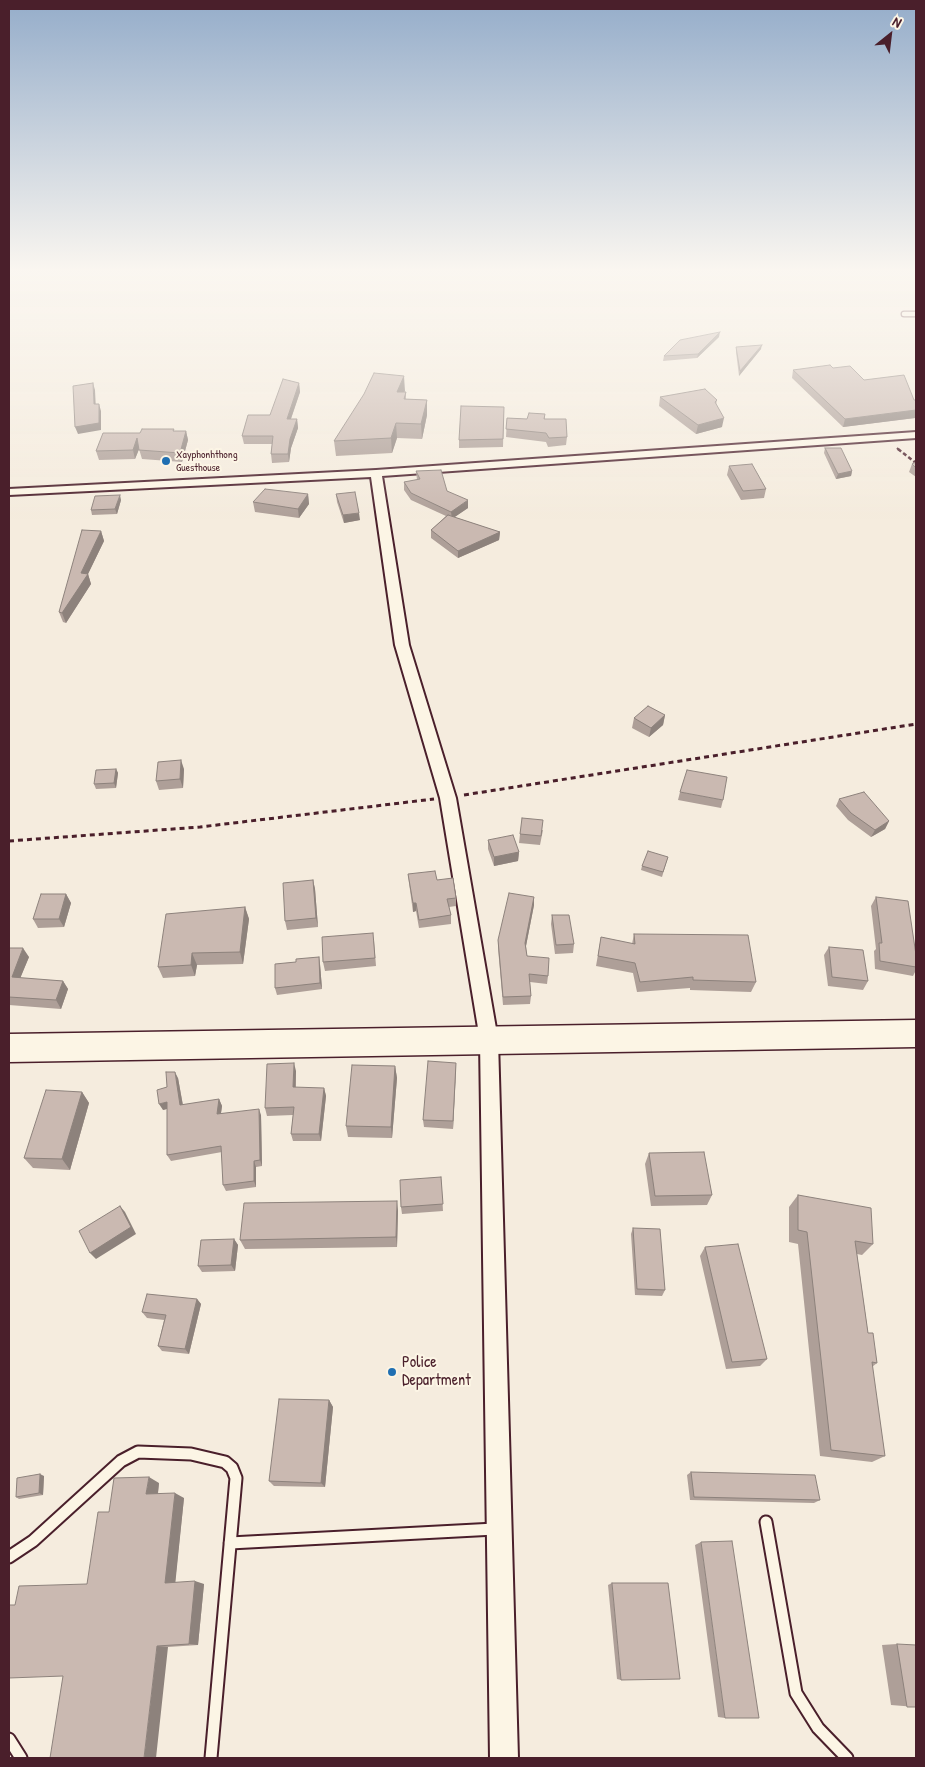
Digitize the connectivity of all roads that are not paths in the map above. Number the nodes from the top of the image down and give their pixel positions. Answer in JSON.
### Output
{"nodes":[{"id":1,"x":916,"y":435,"type":"edge"},
{"id":2,"x":376,"y":473,"type":"junction"},
{"id":3,"x":9,"y":492,"type":"edge"},
{"id":4,"x":916,"y":1032,"type":"edge"},
{"id":5,"x":489,"y":1040,"type":"junction"},
{"id":6,"x":9,"y":1048,"type":"edge"},
{"id":7,"x":766,"y":1522,"type":"dead end"},
{"id":8,"x":499,"y":1529,"type":"junction"},
{"id":9,"x":230,"y":1543,"type":"junction"},
{"id":10,"x":9,"y":1557,"type":"edge"},
{"id":11,"x":9,"y":1739,"type":"edge"},
{"id":12,"x":21,"y":1758,"type":"edge"},
{"id":13,"x":211,"y":1758,"type":"edge"},
{"id":14,"x":504,"y":1758,"type":"edge"},
{"id":15,"x":847,"y":1758,"type":"edge"}],
"edges":[{"from":1,"to":2,"type":"street"},
{"from":2,"to":3,"type":"street"},
{"from":2,"to":5,"type":"street"},
{"from":4,"to":5,"type":"highway"},
{"from":5,"to":6,"type":"highway"},
{"from":5,"to":8,"type":"street"},
{"from":7,"to":15,"type":"lane"},
{"from":8,"to":9,"type":"lane"},
{"from":8,"to":14,"type":"street"},
{"from":9,"to":10,"type":"lane"},
{"from":9,"to":13,"type":"lane"},
{"from":11,"to":12,"type":"lane"}]}
